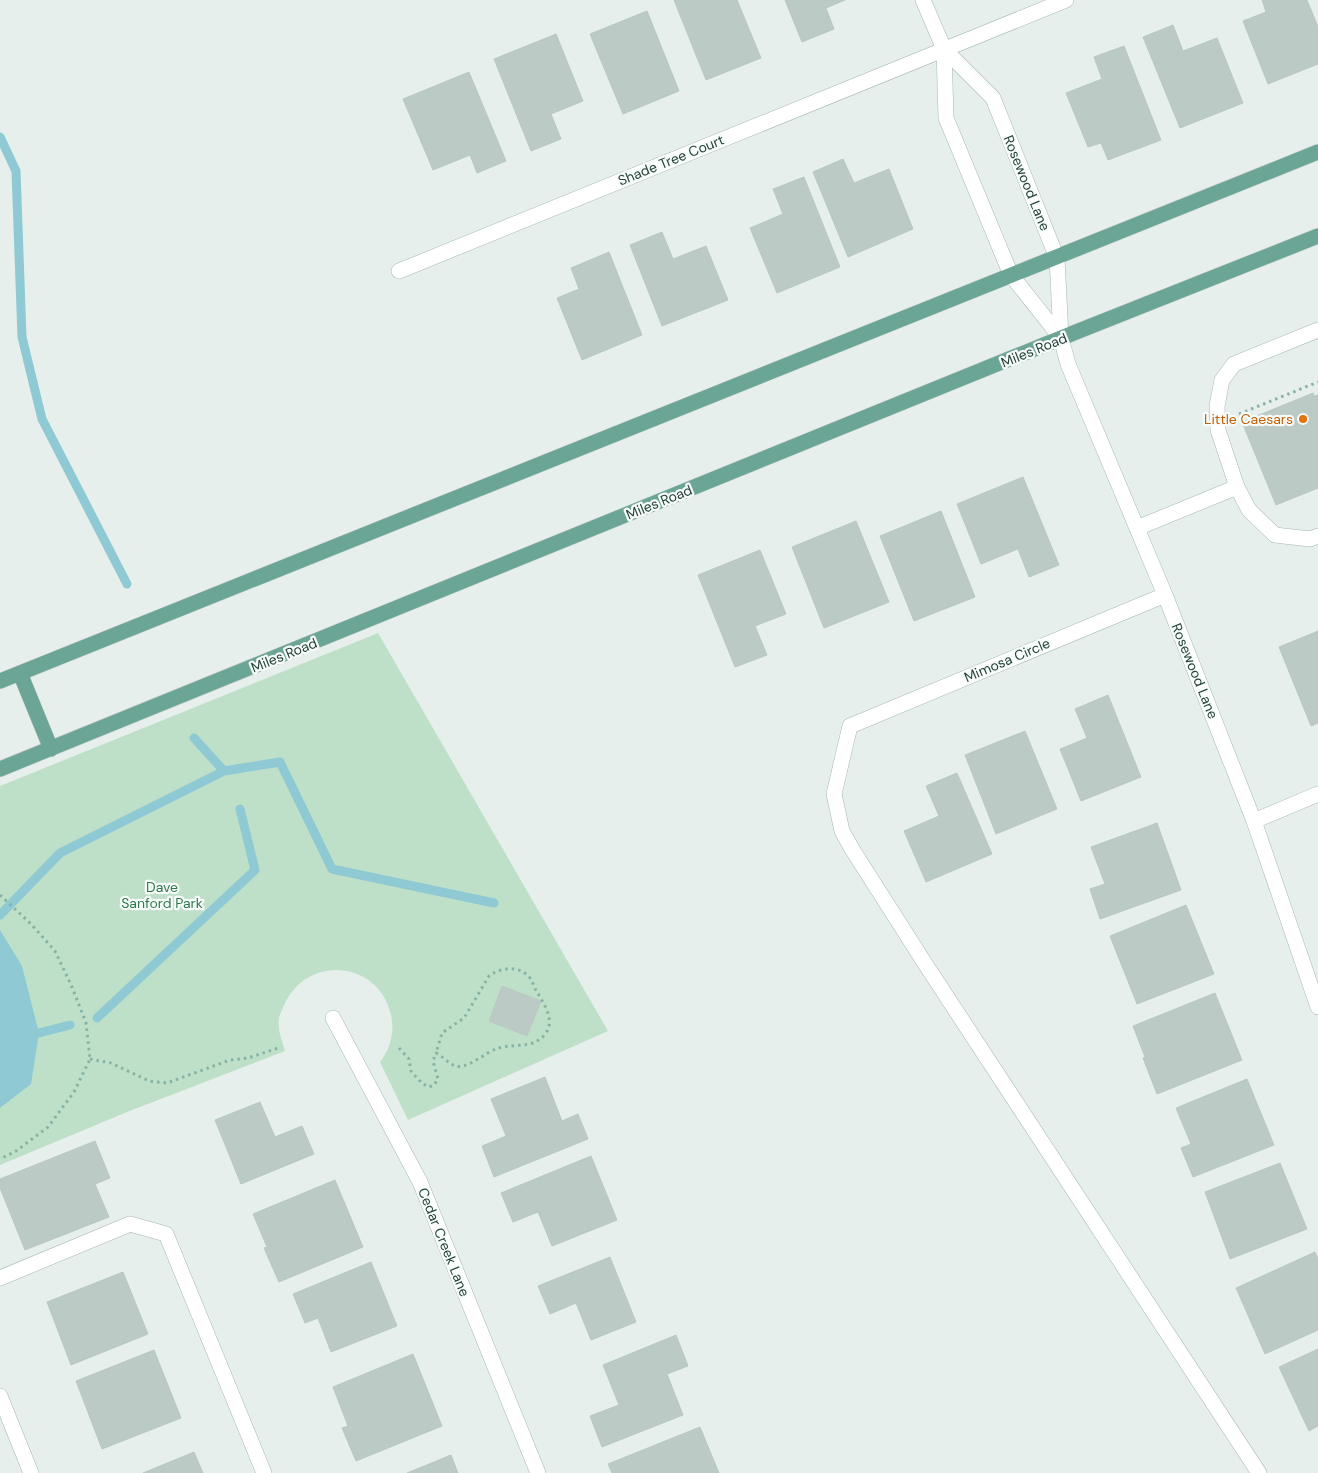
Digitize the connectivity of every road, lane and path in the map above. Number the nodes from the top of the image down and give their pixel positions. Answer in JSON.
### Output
{"nodes":[{"id":1,"x":923,"y":0,"type":"edge"},
{"id":2,"x":1066,"y":0,"type":"edge"},
{"id":3,"x":944,"y":49,"type":"junction"},
{"id":4,"x":1318,"y":152,"type":"edge"},
{"id":5,"x":1318,"y":236,"type":"edge"},
{"id":6,"x":1057,"y":258,"type":"junction"},
{"id":7,"x":399,"y":270,"type":"dead end"},
{"id":8,"x":1011,"y":275,"type":"junction"},
{"id":9,"x":1318,"y":330,"type":"edge"},
{"id":10,"x":1061,"y":338,"type":"junction"},
{"id":11,"x":1318,"y":382,"type":"edge"},
{"id":12,"x":1218,"y":422,"type":"junction"},
{"id":13,"x":1237,"y":487,"type":"junction"},
{"id":14,"x":1137,"y":528,"type":"junction"},
{"id":15,"x":1318,"y":536,"type":"edge"},
{"id":16,"x":1165,"y":595,"type":"junction"},
{"id":17,"x":20,"y":673,"type":"junction"},
{"id":18,"x":0,"y":681,"type":"edge"},
{"id":19,"x":51,"y":749,"type":"junction"},
{"id":20,"x":0,"y":769,"type":"edge"},
{"id":21,"x":1318,"y":794,"type":"edge"},
{"id":22,"x":1254,"y":821,"type":"junction"},
{"id":23,"x":0,"y":894,"type":"edge"},
{"id":24,"x":1318,"y":1007,"type":"edge"},
{"id":25,"x":333,"y":1018,"type":"dead end"},
{"id":26,"x":278,"y":1048,"type":"dead end"},
{"id":27,"x":399,"y":1048,"type":"dead end"},
{"id":28,"x":436,"y":1053,"type":"junction"},
{"id":29,"x":90,"y":1059,"type":"junction"},
{"id":30,"x":0,"y":1159,"type":"edge"},
{"id":31,"x":0,"y":1278,"type":"edge"},
{"id":32,"x":0,"y":1396,"type":"edge"},
{"id":33,"x":5,"y":1423,"type":"edge"},
{"id":34,"x":31,"y":1473,"type":"edge"},
{"id":35,"x":264,"y":1473,"type":"edge"},
{"id":36,"x":538,"y":1473,"type":"edge"},
{"id":37,"x":1259,"y":1473,"type":"edge"}],
"edges":[{"from":1,"to":3,"type":"street","name":"Rosewood Lane"},
{"from":2,"to":3,"type":"street","name":"Shade Tree Court"},
{"from":3,"to":6,"type":"street","name":"Rosewood Lane"},
{"from":3,"to":7,"type":"street","name":"Shade Tree Court"},
{"from":3,"to":8,"type":"street","name":"Rosewood Lane"},
{"from":4,"to":6,"type":"main road"},
{"from":5,"to":10,"type":"main road","name":"Miles Road"},
{"from":6,"to":8,"type":"main road"},
{"from":6,"to":10,"type":"street","name":"Rosewood Lane"},
{"from":8,"to":10,"type":"street","name":"Rosewood Lane"},
{"from":8,"to":17,"type":"main road"},
{"from":9,"to":12,"type":"street"},
{"from":10,"to":14,"type":"street","name":"Rosewood Lane"},
{"from":10,"to":19,"type":"main road","name":"Miles Road"},
{"from":11,"to":12,"type":"path"},
{"from":12,"to":13,"type":"street"},
{"from":13,"to":14,"type":"street"},
{"from":13,"to":15,"type":"street"},
{"from":14,"to":16,"type":"street","name":"Rosewood Lane"},
{"from":16,"to":22,"type":"street","name":"Rosewood Lane"},
{"from":16,"to":37,"type":"street","name":"Mimosa Circle"},
{"from":17,"to":18,"type":"main road"},
{"from":17,"to":19,"type":"main road"},
{"from":19,"to":20,"type":"main road","name":"Miles Road"},
{"from":21,"to":22,"type":"street"},
{"from":22,"to":24,"type":"street","name":"Rosewood Lane"},
{"from":23,"to":29,"type":"path"},
{"from":25,"to":36,"type":"street","name":"Cedar Creek Lane"},
{"from":26,"to":29,"type":"path"},
{"from":27,"to":28,"type":"path"},
{"from":28,"to":28,"type":"path"},
{"from":29,"to":30,"type":"path"},
{"from":31,"to":35,"type":"street"},
{"from":32,"to":33,"type":"street"},
{"from":33,"to":34,"type":"street"}]}
